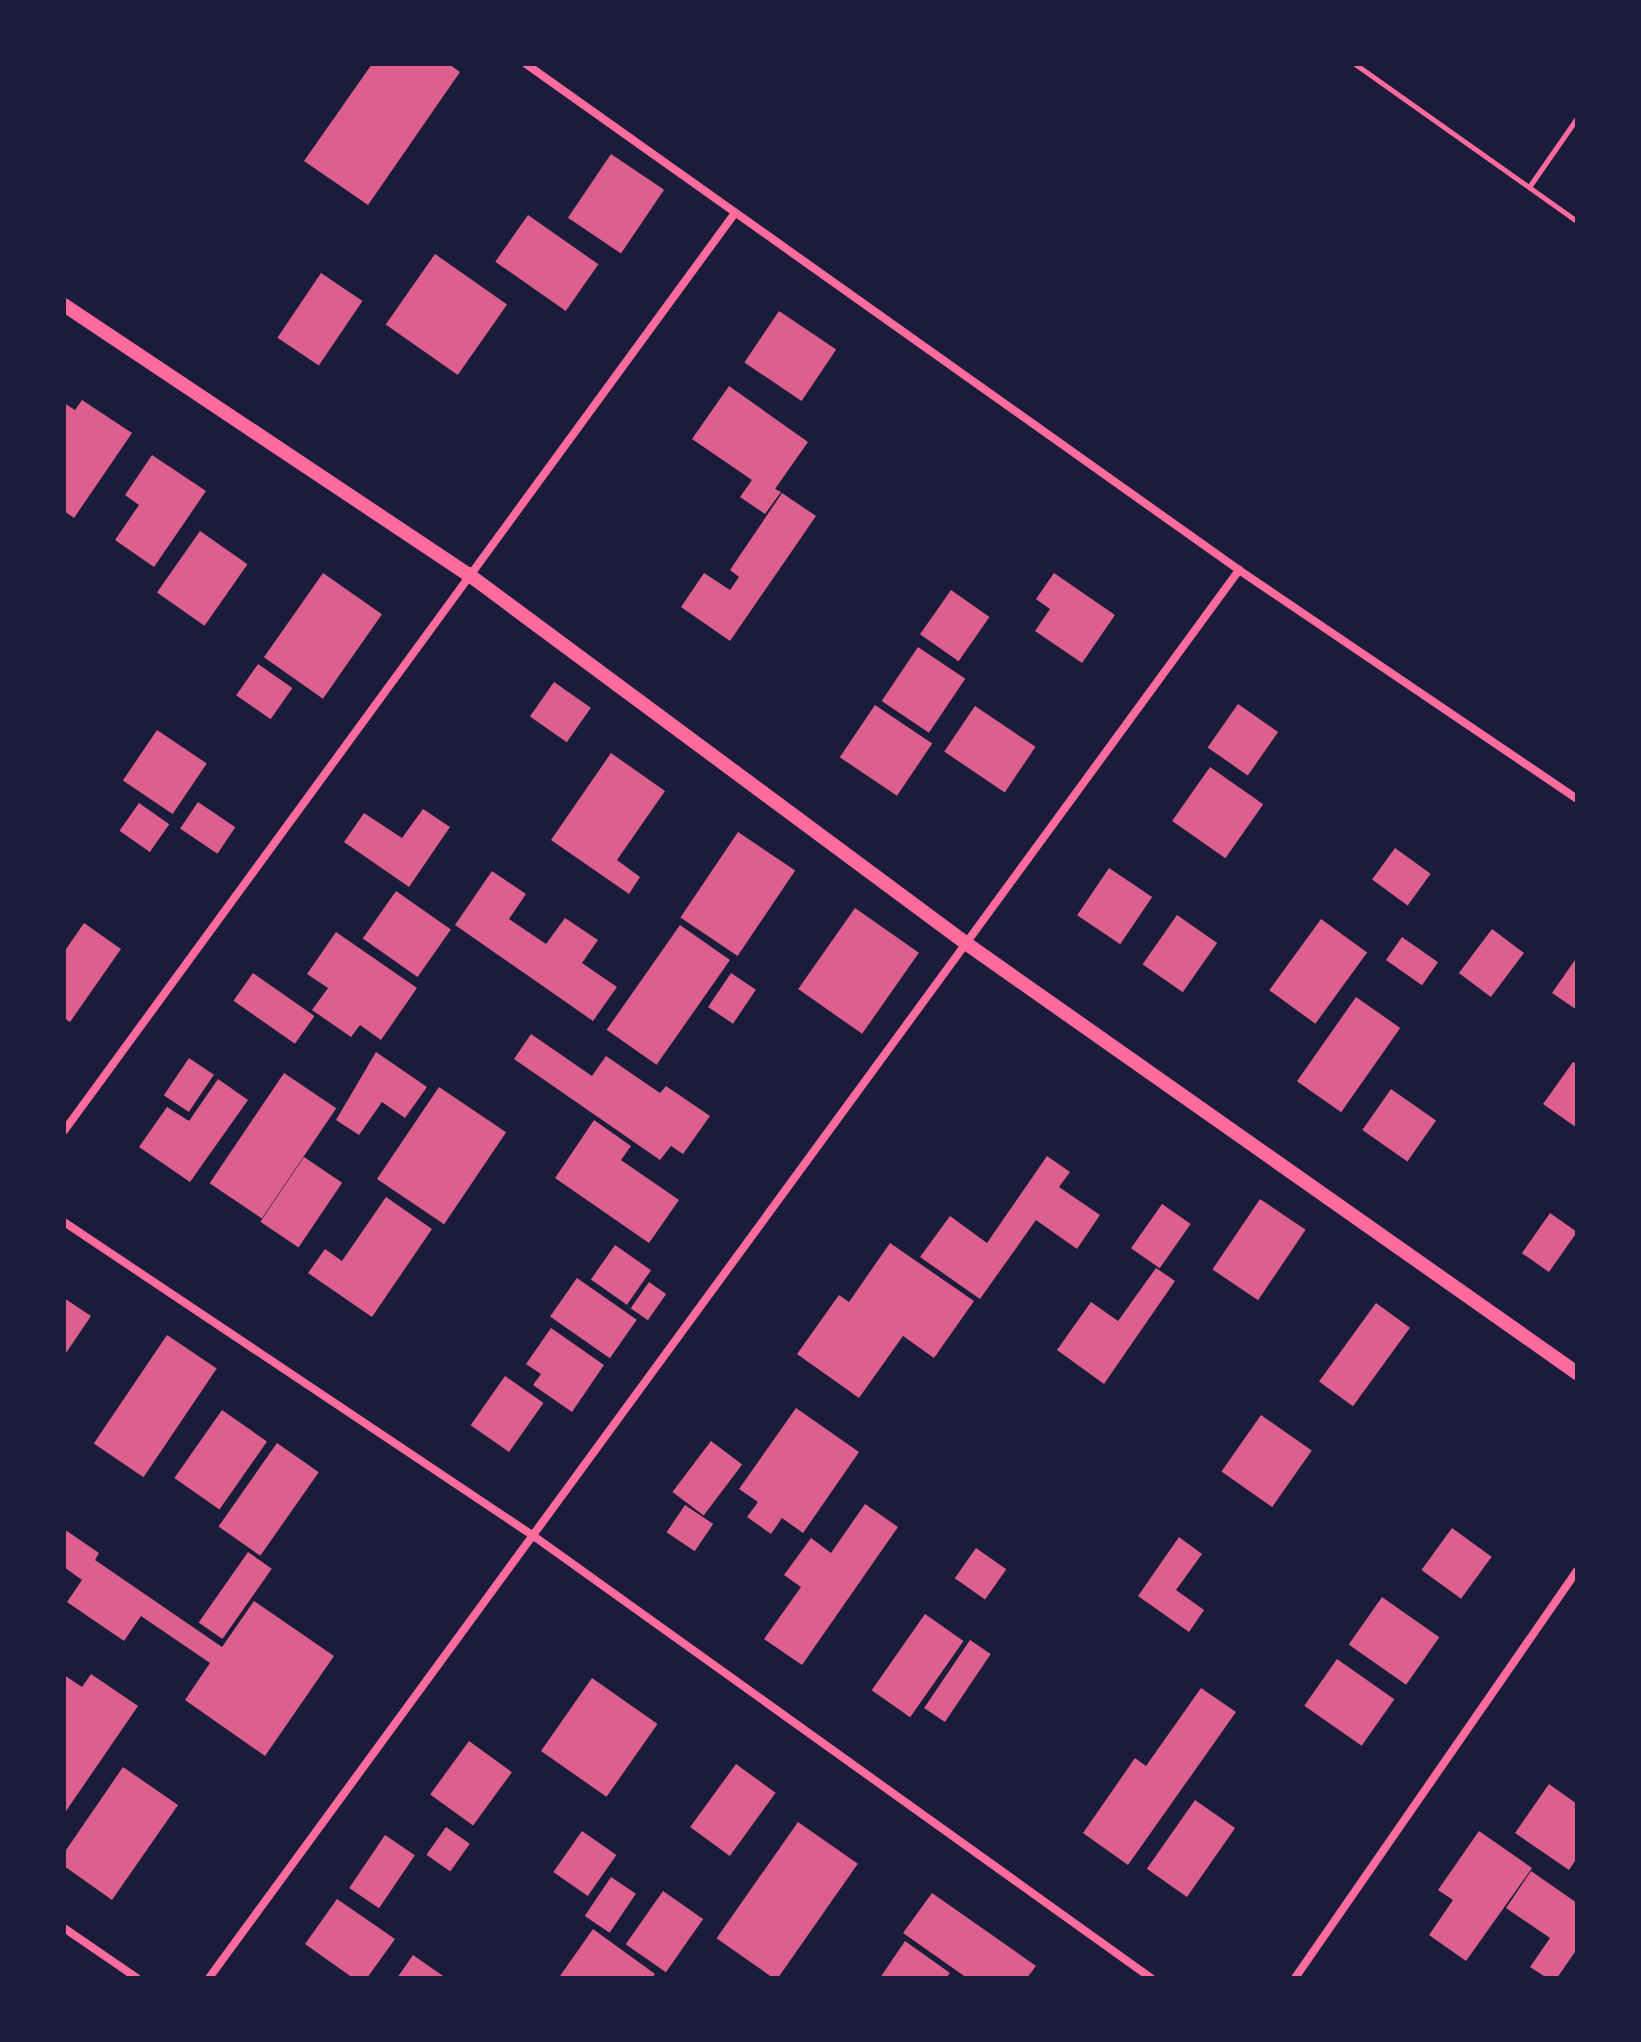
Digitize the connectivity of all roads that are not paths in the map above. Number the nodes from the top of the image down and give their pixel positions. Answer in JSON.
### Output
{"nodes":[{"id":1,"x":526,"y":64,"type":"edge"},
{"id":2,"x":735,"y":213,"type":"junction"},
{"id":3,"x":64,"y":305,"type":"edge"},
{"id":4,"x":1239,"y":570,"type":"junction"},
{"id":5,"x":468,"y":574,"type":"junction"},
{"id":6,"x":1577,"y":799,"type":"edge"},
{"id":7,"x":967,"y":944,"type":"junction"},
{"id":8,"x":64,"y":1131,"type":"edge"},
{"id":9,"x":64,"y":1222,"type":"edge"},
{"id":10,"x":1577,"y":1373,"type":"edge"},
{"id":11,"x":535,"y":1537,"type":"junction"},
{"id":12,"x":1577,"y":1571,"type":"edge"},
{"id":13,"x":64,"y":1928,"type":"edge"},
{"id":14,"x":137,"y":1978,"type":"edge"},
{"id":15,"x":209,"y":1978,"type":"edge"},
{"id":16,"x":1151,"y":1978,"type":"edge"},
{"id":17,"x":1295,"y":1978,"type":"edge"}],
"edges":[{"from":1,"to":2,"type":"street"},
{"from":2,"to":4,"type":"street"},
{"from":2,"to":5,"type":"street"},
{"from":3,"to":5,"type":"street"},
{"from":4,"to":6,"type":"street"},
{"from":4,"to":7,"type":"street"},
{"from":5,"to":7,"type":"street"},
{"from":5,"to":8,"type":"street"},
{"from":7,"to":10,"type":"street"},
{"from":7,"to":11,"type":"street"},
{"from":9,"to":11,"type":"street"},
{"from":11,"to":15,"type":"street"},
{"from":11,"to":16,"type":"street"},
{"from":12,"to":17,"type":"street"},
{"from":13,"to":14,"type":"street"}]}
